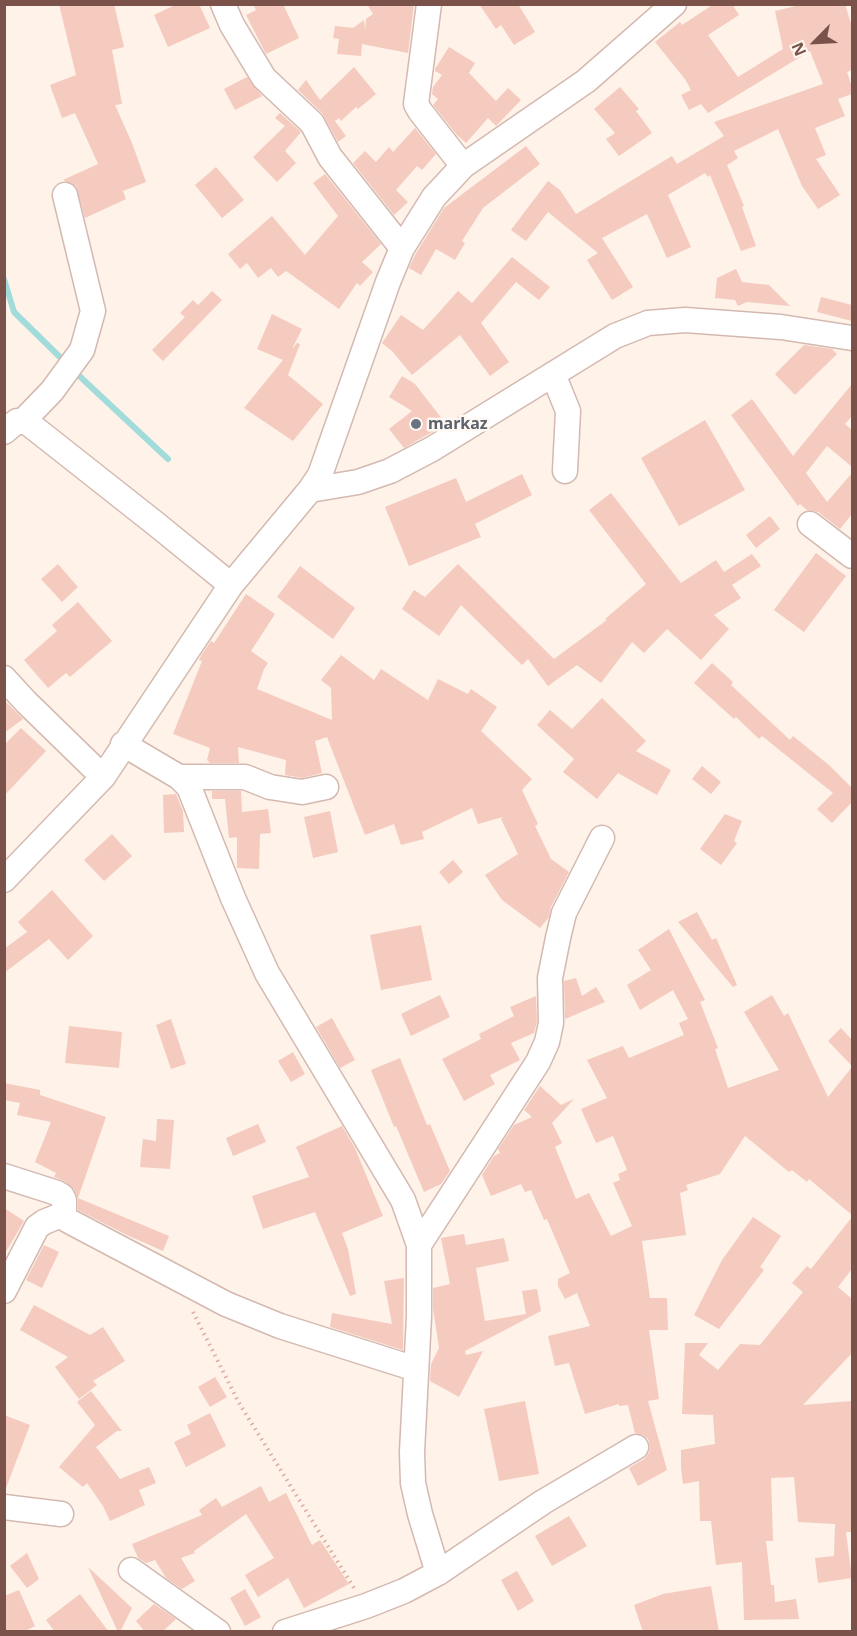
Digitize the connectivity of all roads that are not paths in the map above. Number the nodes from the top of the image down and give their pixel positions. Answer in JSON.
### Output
{"nodes":[{"id":1,"x":223,"y":4,"type":"edge"},
{"id":2,"x":429,"y":4,"type":"edge"},
{"id":3,"x":674,"y":4,"type":"edge"},
{"id":4,"x":463,"y":166,"type":"junction"},
{"id":5,"x":65,"y":195,"type":"dead end"},
{"id":6,"x":402,"y":248,"type":"junction"},
{"id":7,"x":852,"y":338,"type":"edge"},
{"id":8,"x":553,"y":374,"type":"junction"},
{"id":9,"x":14,"y":427,"type":"edge"},
{"id":10,"x":565,"y":471,"type":"dead end"},
{"id":11,"x":310,"y":490,"type":"junction"},
{"id":12,"x":810,"y":524,"type":"dead end"},
{"id":13,"x":852,"y":556,"type":"edge"},
{"id":14,"x":231,"y":585,"type":"junction"},
{"id":15,"x":4,"y":678,"type":"edge"},
{"id":16,"x":123,"y":744,"type":"junction"},
{"id":17,"x":103,"y":777,"type":"junction"},
{"id":18,"x":178,"y":777,"type":"junction"},
{"id":19,"x":326,"y":787,"type":"dead end"},
{"id":20,"x":602,"y":838,"type":"dead end"},
{"id":21,"x":4,"y":880,"type":"edge"},
{"id":22,"x":4,"y":1176,"type":"edge"},
{"id":23,"x":64,"y":1215,"type":"junction"},
{"id":24,"x":418,"y":1245,"type":"junction"},
{"id":25,"x":4,"y":1291,"type":"edge"},
{"id":26,"x":416,"y":1370,"type":"junction"},
{"id":27,"x":636,"y":1447,"type":"dead end"},
{"id":28,"x":4,"y":1507,"type":"edge"},
{"id":29,"x":62,"y":1514,"type":"dead end"},
{"id":30,"x":131,"y":1570,"type":"dead end"},
{"id":31,"x":438,"y":1573,"type":"junction"},
{"id":32,"x":218,"y":1632,"type":"edge"},
{"id":33,"x":285,"y":1632,"type":"edge"}],
"edges":[{"from":1,"to":6,"type":"street"},
{"from":2,"to":4,"type":"street"},
{"from":3,"to":4,"type":"street"},
{"from":4,"to":6,"type":"street"},
{"from":5,"to":9,"type":"street"},
{"from":6,"to":11,"type":"street"},
{"from":7,"to":8,"type":"street"},
{"from":8,"to":10,"type":"street"},
{"from":8,"to":11,"type":"street"},
{"from":9,"to":14,"type":"street"},
{"from":11,"to":14,"type":"street"},
{"from":12,"to":13,"type":"street"},
{"from":14,"to":16,"type":"street"},
{"from":15,"to":17,"type":"street"},
{"from":16,"to":17,"type":"street"},
{"from":16,"to":18,"type":"street"},
{"from":17,"to":21,"type":"street"},
{"from":18,"to":19,"type":"street"},
{"from":18,"to":24,"type":"street"},
{"from":20,"to":24,"type":"street"},
{"from":22,"to":23,"type":"street"},
{"from":23,"to":25,"type":"street"},
{"from":23,"to":26,"type":"street"},
{"from":24,"to":26,"type":"street"},
{"from":26,"to":31,"type":"street"},
{"from":27,"to":31,"type":"street"},
{"from":28,"to":29,"type":"street"},
{"from":30,"to":32,"type":"street"},
{"from":31,"to":33,"type":"street"}]}
